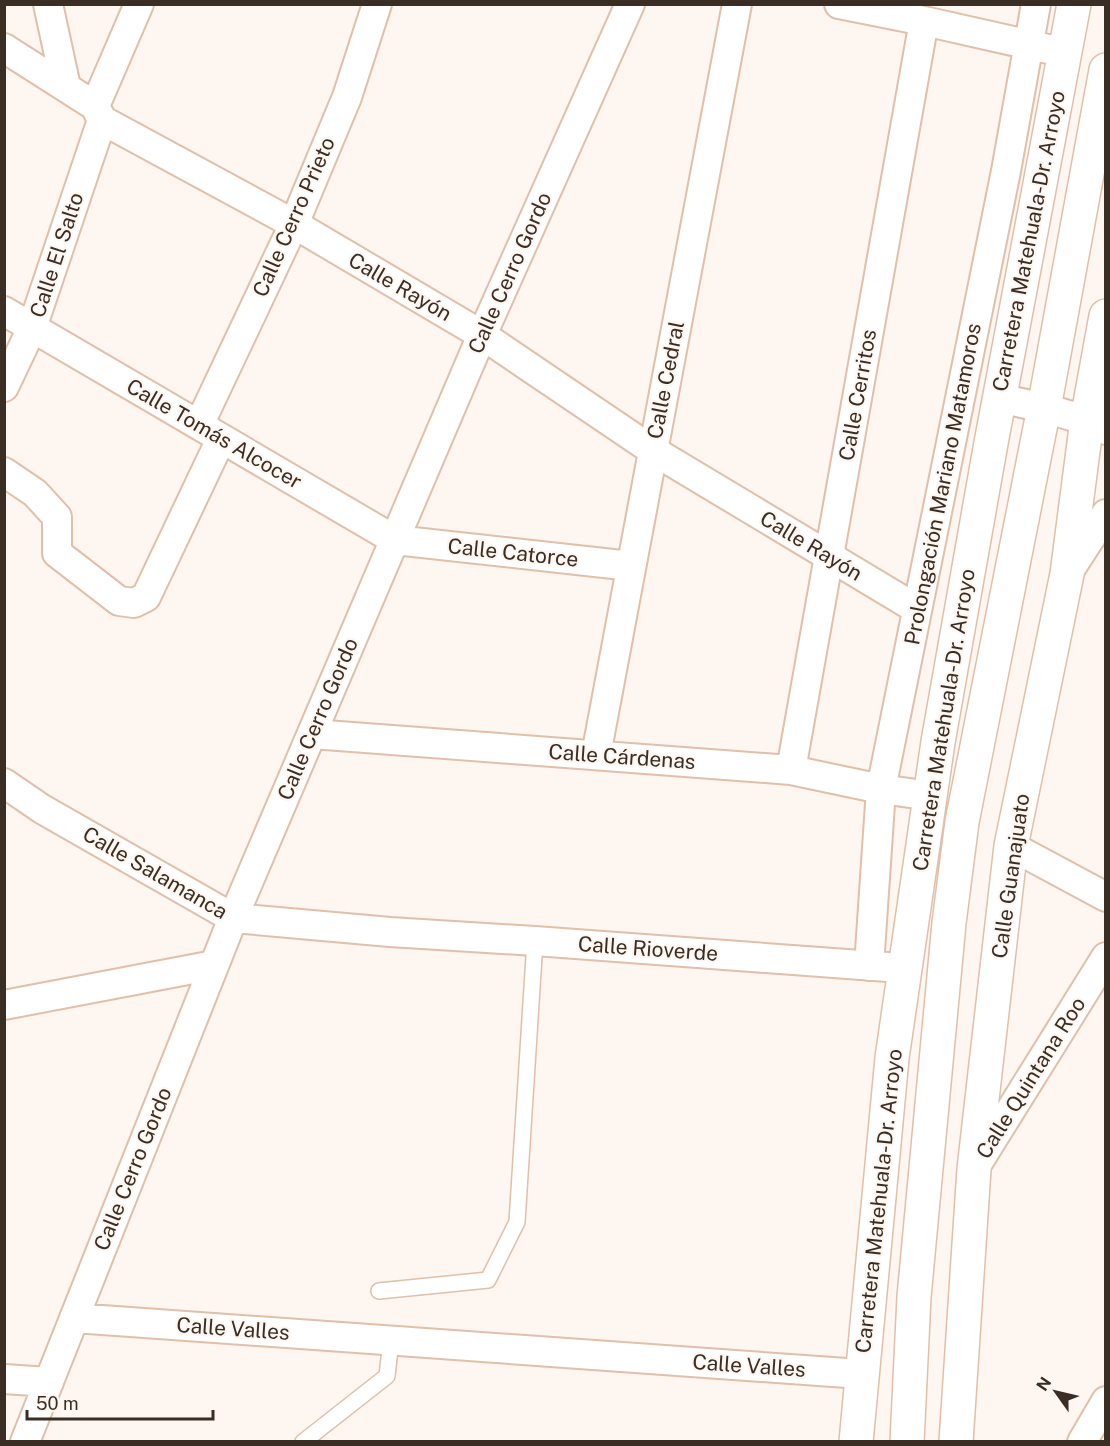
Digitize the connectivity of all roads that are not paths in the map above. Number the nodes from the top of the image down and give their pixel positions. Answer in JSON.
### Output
{"nodes":[{"id":1,"x":48,"y":4,"type":"edge"},
{"id":2,"x":139,"y":4,"type":"edge"},
{"id":3,"x":377,"y":4,"type":"edge"},
{"id":4,"x":630,"y":4,"type":"edge"},
{"id":5,"x":737,"y":4,"type":"edge"},
{"id":6,"x":838,"y":4,"type":"edge"},
{"id":7,"x":1036,"y":4,"type":"edge"},
{"id":8,"x":1074,"y":4,"type":"edge"},
{"id":9,"x":924,"y":21,"type":"junction"},
{"id":10,"x":1029,"y":46,"type":"junction"},
{"id":11,"x":4,"y":48,"type":"edge"},
{"id":12,"x":1065,"y":52,"type":"junction"},
{"id":13,"x":1106,"y":70,"type":"edge"},
{"id":14,"x":66,"y":87,"type":"junction"},
{"id":15,"x":98,"y":113,"type":"junction"},
{"id":16,"x":294,"y":224,"type":"junction"},
{"id":17,"x":4,"y":311,"type":"edge"},
{"id":18,"x":1106,"y":316,"type":"edge"},
{"id":19,"x":33,"y":328,"type":"junction"},
{"id":20,"x":482,"y":335,"type":"junction"},
{"id":21,"x":4,"y":387,"type":"edge"},
{"id":22,"x":999,"y":398,"type":"junction"},
{"id":23,"x":1044,"y":408,"type":"junction"},
{"id":24,"x":1096,"y":425,"type":"edge"},
{"id":25,"x":210,"y":432,"type":"junction"},
{"id":26,"x":652,"y":450,"type":"junction"},
{"id":27,"x":4,"y":472,"type":"edge"},
{"id":28,"x":1106,"y":514,"type":"edge"},
{"id":29,"x":395,"y":540,"type":"junction"},
{"id":30,"x":829,"y":558,"type":"junction"},
{"id":31,"x":631,"y":566,"type":"junction"},
{"id":32,"x":1066,"y":574,"type":"junction"},
{"id":33,"x":916,"y":609,"type":"junction"},
{"id":34,"x":312,"y":734,"type":"junction"},
{"id":35,"x":596,"y":755,"type":"junction"},
{"id":36,"x":791,"y":770,"type":"junction"},
{"id":37,"x":4,"y":783,"type":"edge"},
{"id":38,"x":881,"y":789,"type":"junction"},
{"id":39,"x":930,"y":796,"type":"junction"},
{"id":40,"x":1011,"y":846,"type":"junction"},
{"id":41,"x":1106,"y":897,"type":"edge"},
{"id":42,"x":233,"y":918,"type":"junction"},
{"id":43,"x":390,"y":932,"type":"joint"},
{"id":44,"x":535,"y":941,"type":"junction"},
{"id":45,"x":1106,"y":957,"type":"edge"},
{"id":46,"x":214,"y":965,"type":"junction"},
{"id":47,"x":869,"y":966,"type":"junction"},
{"id":48,"x":905,"y":969,"type":"junction"},
{"id":49,"x":4,"y":1005,"type":"edge"},
{"id":50,"x":974,"y":1169,"type":"junction"},
{"id":51,"x":379,"y":1291,"type":"dead end"},
{"id":52,"x":74,"y":1318,"type":"junction"},
{"id":53,"x":391,"y":1340,"type":"junction"},
{"id":54,"x":861,"y":1374,"type":"junction"},
{"id":55,"x":4,"y":1379,"type":"edge"},
{"id":56,"x":49,"y":1382,"type":"junction"},
{"id":57,"x":1106,"y":1401,"type":"edge"},
{"id":58,"x":25,"y":1442,"type":"edge"},
{"id":59,"x":303,"y":1442,"type":"edge"},
{"id":60,"x":856,"y":1442,"type":"edge"},
{"id":61,"x":907,"y":1442,"type":"edge"},
{"id":62,"x":956,"y":1442,"type":"edge"},
{"id":63,"x":1082,"y":1442,"type":"edge"}],
"edges":[{"from":1,"to":14,"type":"street"},
{"from":2,"to":15,"type":"street","name":"Calle El Salto"},
{"from":3,"to":16,"type":"street","name":"Calle Cerro Prieto"},
{"from":4,"to":20,"type":"street","name":"Calle Cerro Gordo"},
{"from":5,"to":26,"type":"street","name":"Calle Cedral"},
{"from":6,"to":9,"type":"street"},
{"from":7,"to":10,"type":"street","name":"Prolongación Mariano Matamoros"},
{"from":8,"to":12,"type":"main road","name":"Carretera Matehuala-Dr. Arroyo"},
{"from":9,"to":10,"type":"street"},
{"from":9,"to":30,"type":"street","name":"Calle Cerritos"},
{"from":10,"to":12,"type":"street"},
{"from":10,"to":33,"type":"street","name":"Prolongación Mariano Matamoros"},
{"from":11,"to":14,"type":"street","name":"Calle Rayón"},
{"from":12,"to":22,"type":"main road","name":"Carretera Matehuala-Dr. Arroyo"},
{"from":13,"to":23,"type":"main road","name":"Carretera Matehuala-Dr. Arroyo"},
{"from":14,"to":15,"type":"street","name":"Calle Rayón"},
{"from":15,"to":16,"type":"street","name":"Calle Rayón"},
{"from":15,"to":19,"type":"street","name":"Calle El Salto"},
{"from":16,"to":20,"type":"street","name":"Calle Rayón"},
{"from":16,"to":25,"type":"street","name":"Calle Cerro Prieto"},
{"from":17,"to":19,"type":"street"},
{"from":18,"to":24,"type":"main road","name":"Calle Guanajuato"},
{"from":19,"to":21,"type":"street","name":"Calle El Salto"},
{"from":19,"to":25,"type":"street","name":"Calle Tomás Alcocer"},
{"from":20,"to":26,"type":"street","name":"Calle Rayón"},
{"from":20,"to":29,"type":"street","name":"Calle Cerro Gordo"},
{"from":22,"to":23,"type":"street"},
{"from":22,"to":39,"type":"main road","name":"Carretera Matehuala-Dr. Arroyo"},
{"from":23,"to":24,"type":"street"},
{"from":23,"to":61,"type":"main road","name":"Carretera Matehuala-Dr. Arroyo"},
{"from":24,"to":32,"type":"main road","name":"Calle Guanajuato"},
{"from":25,"to":27,"type":"street","name":"Calle Cerro Prieto"},
{"from":25,"to":29,"type":"street","name":"Calle Tomás Alcocer"},
{"from":26,"to":30,"type":"street","name":"Calle Rayón"},
{"from":26,"to":31,"type":"street","name":"Calle Cedral"},
{"from":28,"to":32,"type":"street"},
{"from":29,"to":31,"type":"street","name":"Calle Catorce"},
{"from":29,"to":34,"type":"street","name":"Calle Cerro Gordo"},
{"from":30,"to":33,"type":"street","name":"Calle Rayón"},
{"from":30,"to":36,"type":"street","name":"Calle Cerritos"},
{"from":31,"to":35,"type":"street","name":"Calle Cedral"},
{"from":32,"to":40,"type":"main road","name":"Calle Guanajuato"},
{"from":33,"to":38,"type":"street","name":"Prolongación Mariano Matamoros"},
{"from":34,"to":35,"type":"street","name":"Calle Cárdenas"},
{"from":34,"to":42,"type":"street","name":"Calle Cerro Gordo"},
{"from":35,"to":36,"type":"street","name":"Calle Cárdenas"},
{"from":36,"to":38,"type":"street","name":"Calle Cárdenas"},
{"from":37,"to":42,"type":"street","name":"Calle Salamanca"},
{"from":38,"to":39,"type":"street","name":"Calle Cárdenas"},
{"from":38,"to":47,"type":"street","name":"Prolongación Mariano Matamoros"},
{"from":39,"to":48,"type":"main road","name":"Carretera Matehuala-Dr. Arroyo"},
{"from":40,"to":41,"type":"street"},
{"from":40,"to":50,"type":"main road","name":"Calle Guanajuato"},
{"from":42,"to":43,"type":"street","name":"Calle Salamanca"},
{"from":42,"to":46,"type":"street","name":"Calle Cerro Gordo"},
{"from":43,"to":44,"type":"street","name":"Calle Rioverde"},
{"from":44,"to":47,"type":"street","name":"Calle Rioverde"},
{"from":44,"to":51,"type":"lane"},
{"from":45,"to":50,"type":"street","name":"Calle Quintana Roo"},
{"from":46,"to":49,"type":"street"},
{"from":46,"to":52,"type":"street","name":"Calle Cerro Gordo"},
{"from":47,"to":48,"type":"street","name":"Calle Rioverde"},
{"from":48,"to":54,"type":"main road","name":"Carretera Matehuala-Dr. Arroyo"},
{"from":50,"to":62,"type":"main road","name":"Calle Guanajuato"},
{"from":52,"to":53,"type":"street","name":"Calle Valles"},
{"from":52,"to":56,"type":"street","name":"Calle Cerro Gordo"},
{"from":53,"to":54,"type":"street","name":"Calle Valles"},
{"from":53,"to":59,"type":"lane"},
{"from":54,"to":60,"type":"main road","name":"Carretera Matehuala-Dr. Arroyo"},
{"from":55,"to":56,"type":"street"},
{"from":56,"to":58,"type":"street","name":"Calle Cerro Gordo"},
{"from":57,"to":63,"type":"street"}]}
